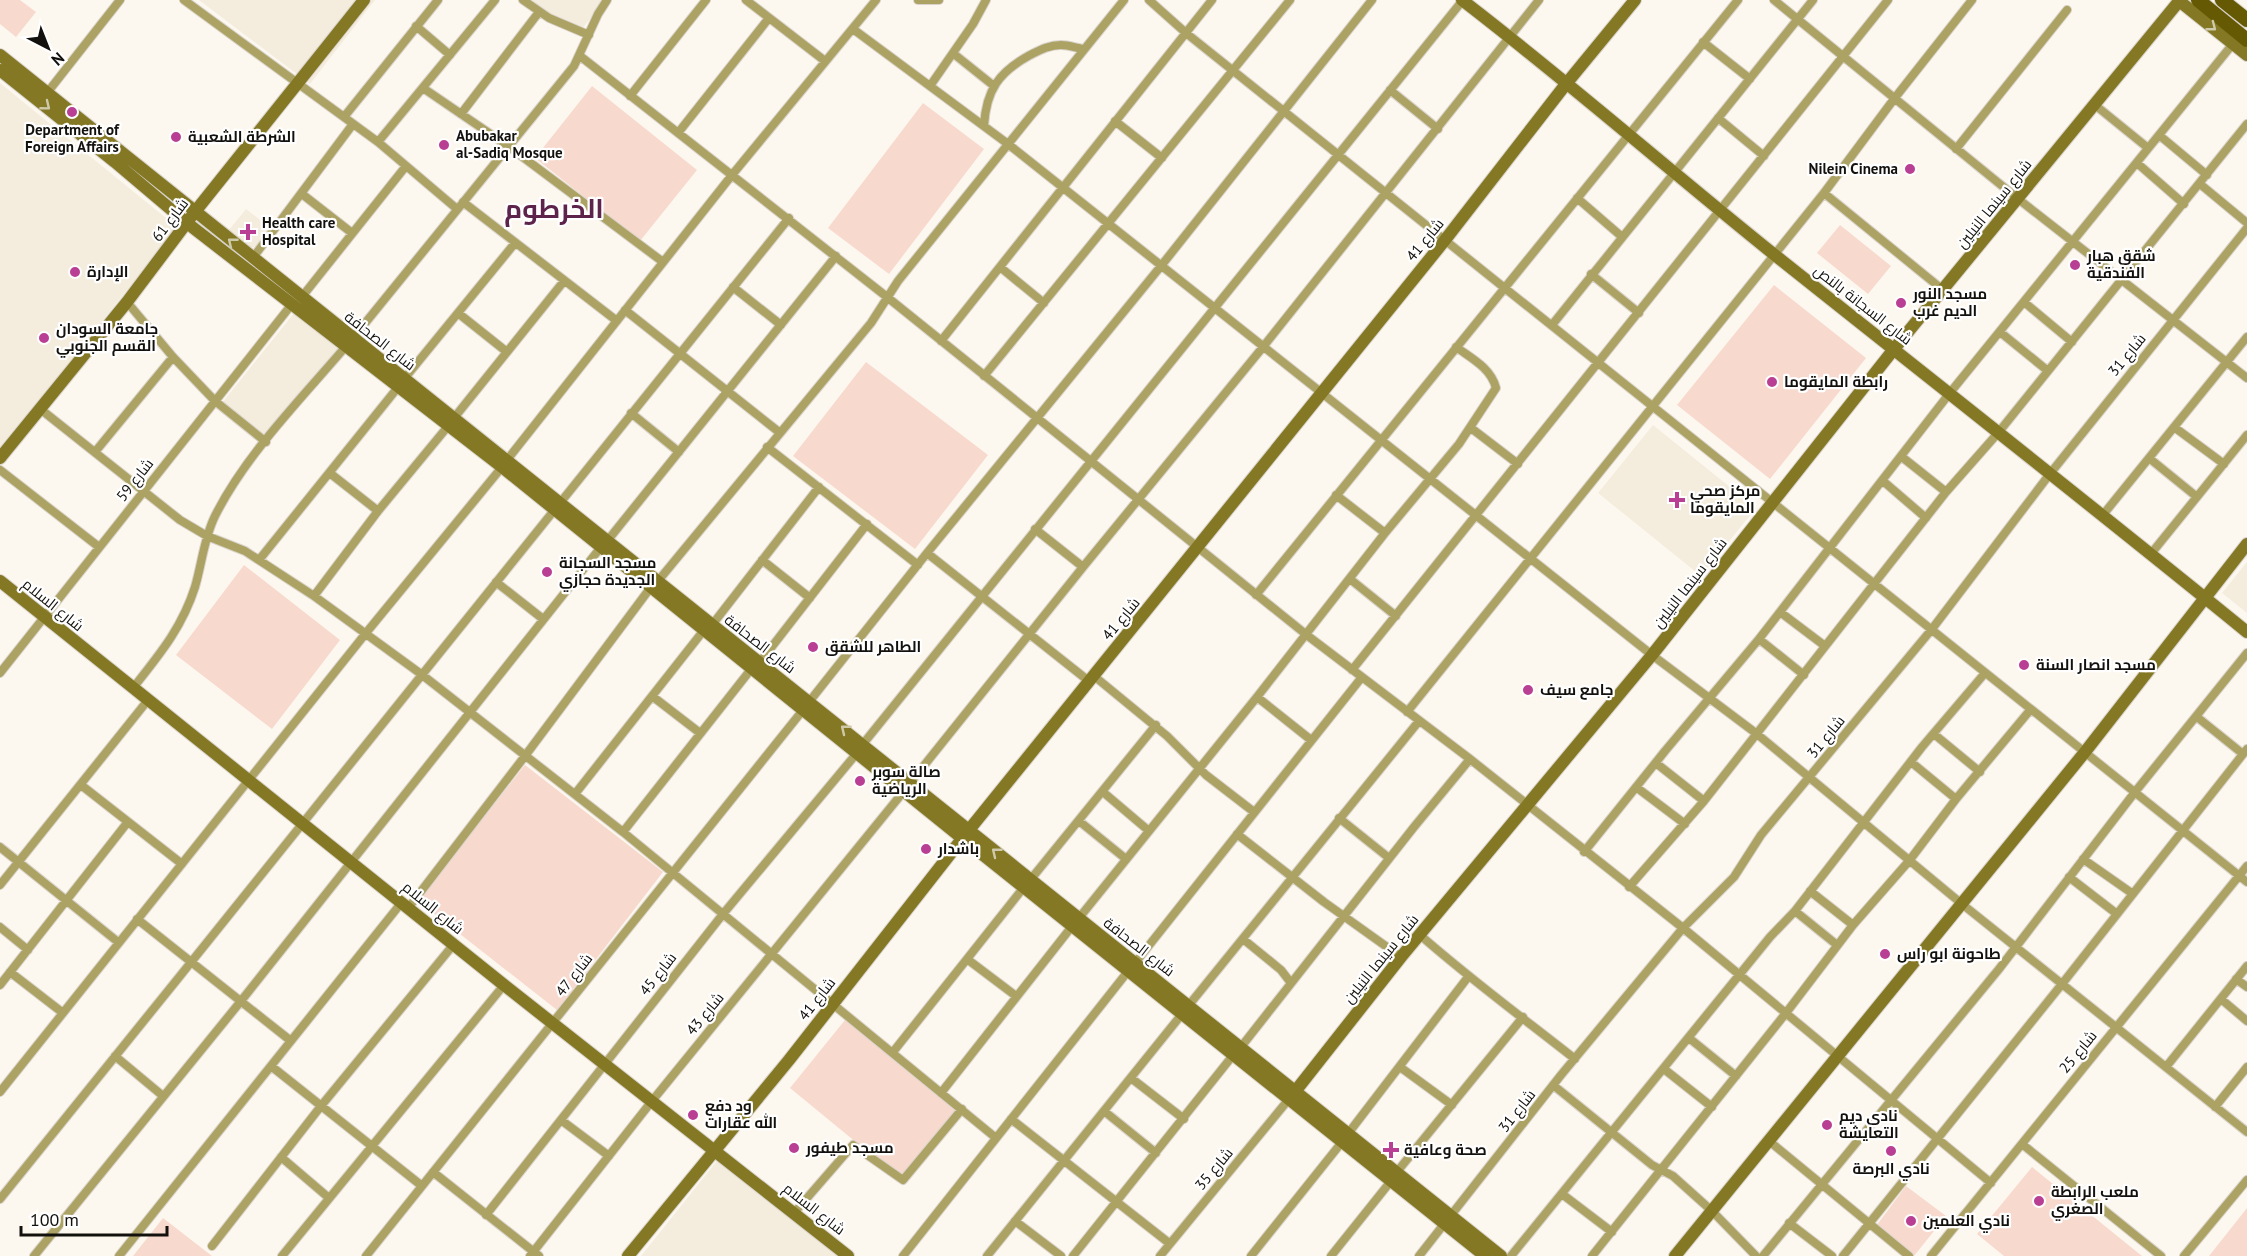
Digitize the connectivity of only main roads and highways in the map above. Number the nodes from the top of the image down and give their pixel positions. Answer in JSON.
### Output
{"nodes":[{"id":1,"x":2198,"y":0,"type":"edge"},
{"id":2,"x":2222,"y":0,"type":"edge"},
{"id":3,"x":2244,"y":15,"type":"edge"},
{"id":4,"x":2240,"y":40,"type":"edge"}],
"edges":[{"from":1,"to":4,"type":"main road"},
{"from":2,"to":3,"type":"main road"}]}
